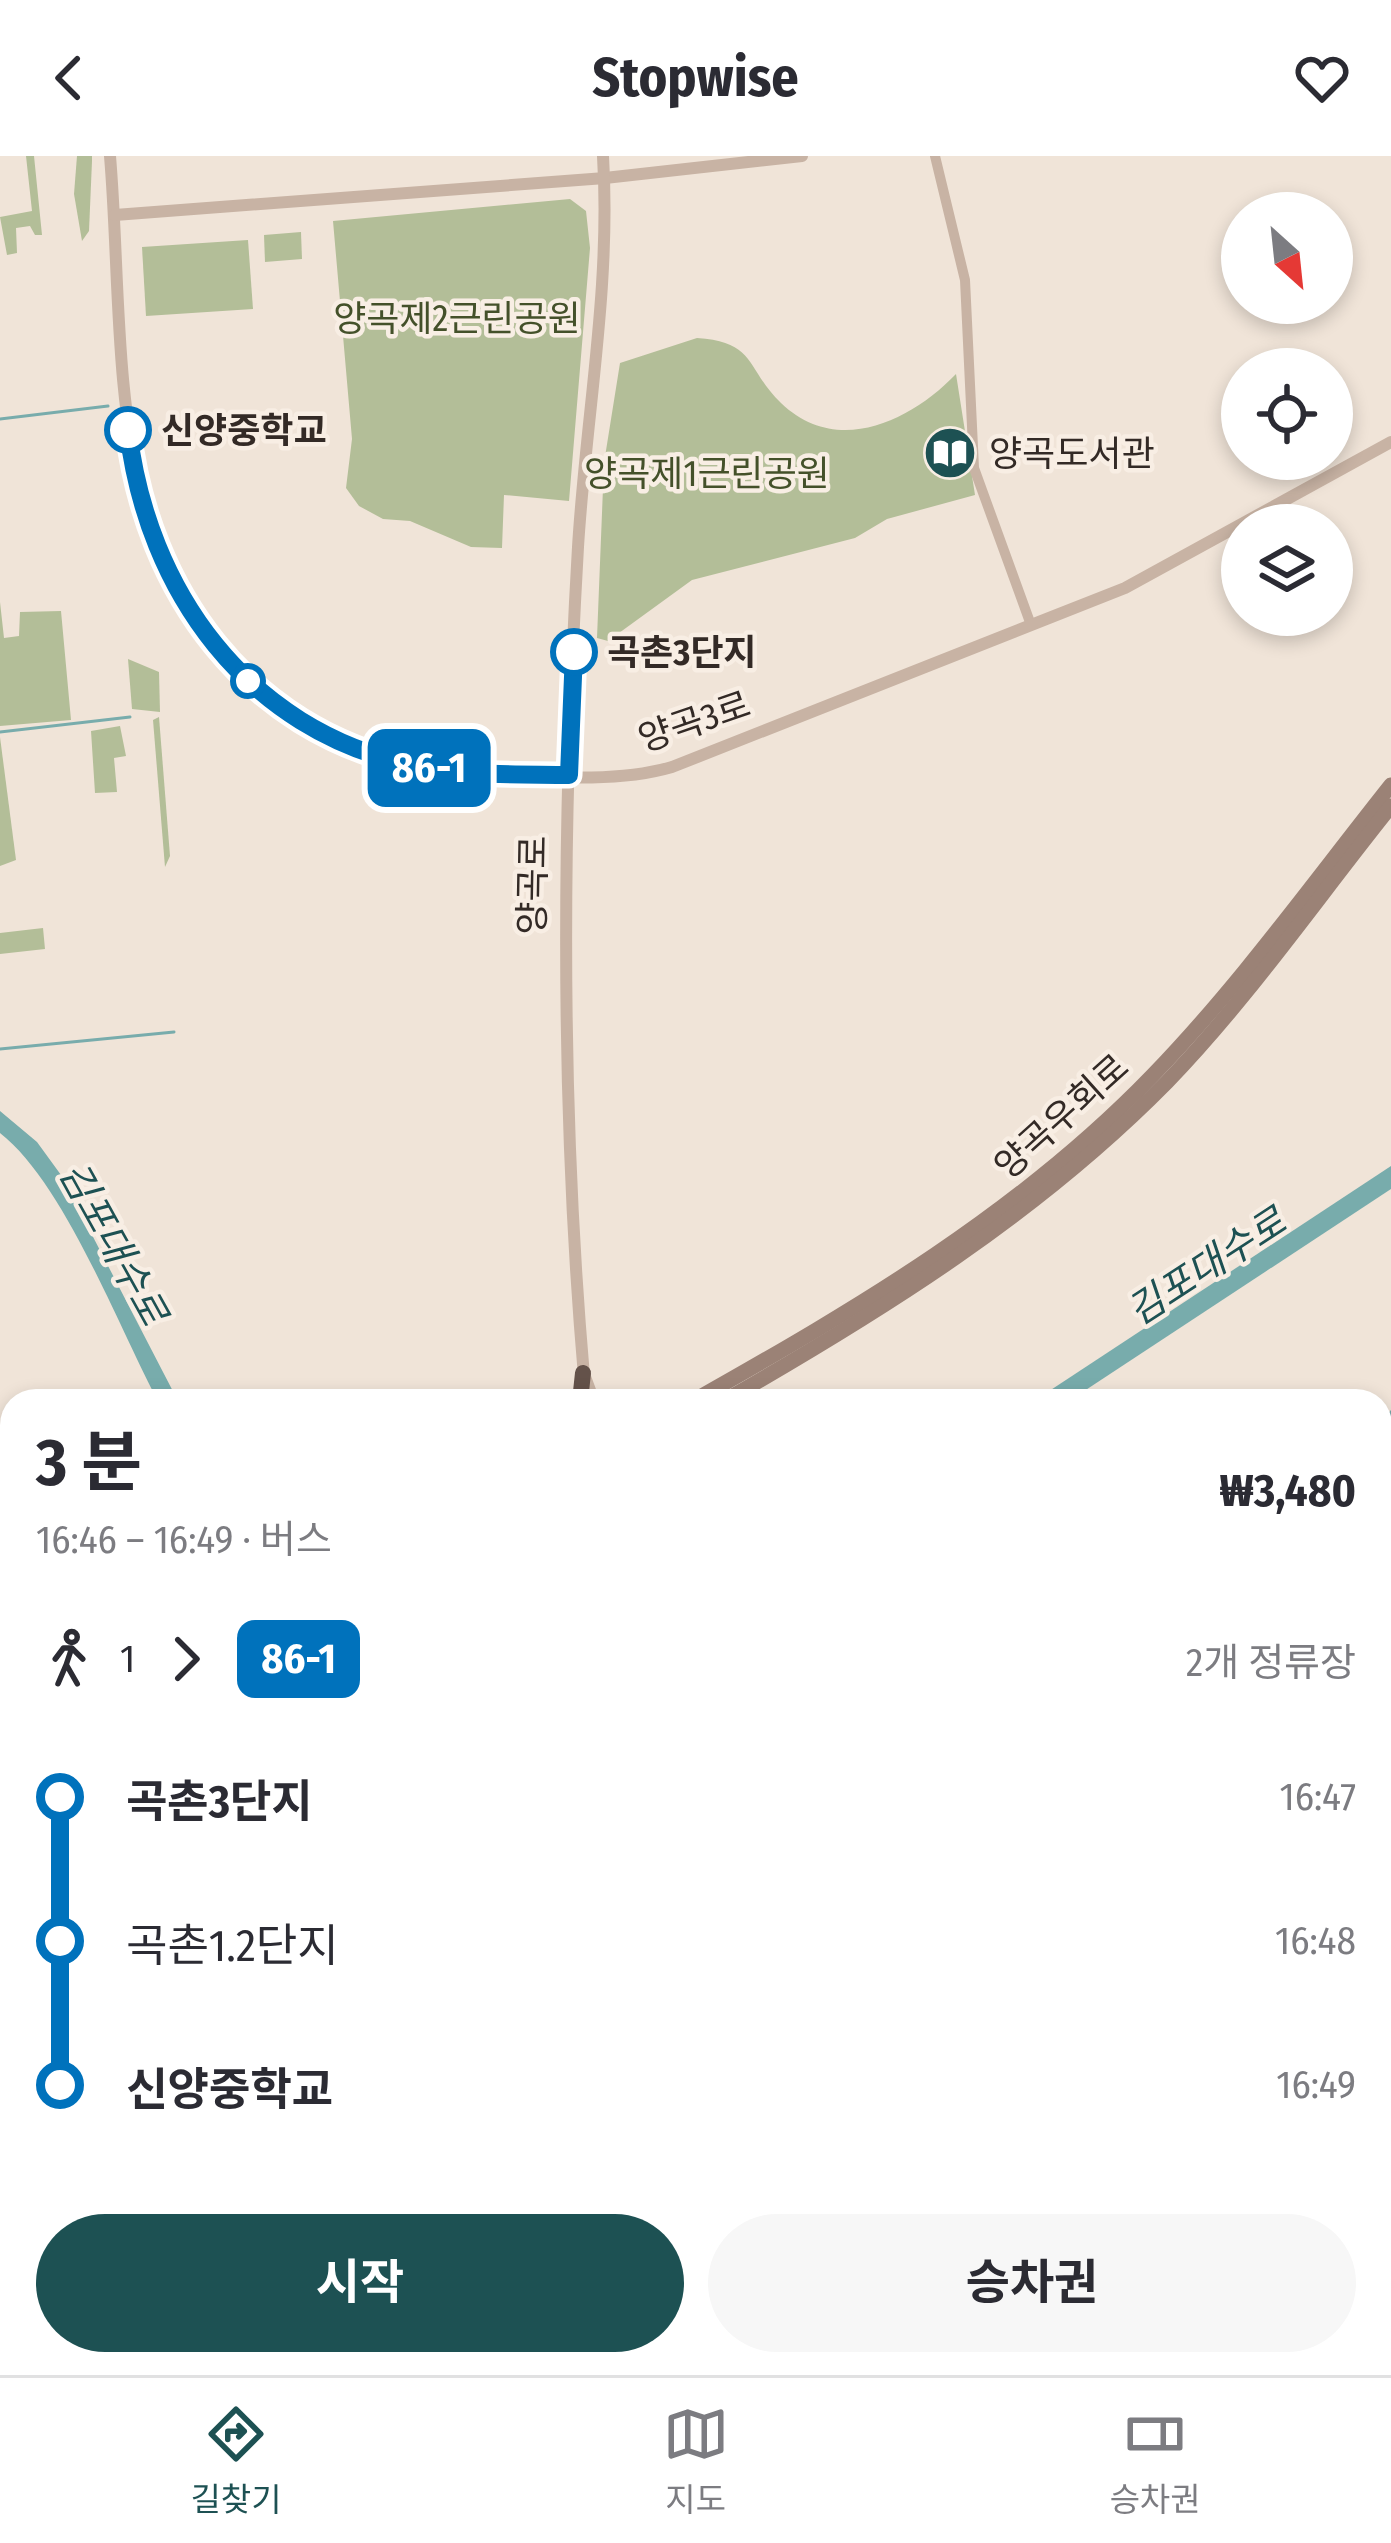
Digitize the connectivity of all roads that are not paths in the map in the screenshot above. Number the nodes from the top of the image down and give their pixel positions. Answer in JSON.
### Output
{"nodes":[{"id":1,"x":110,"y":156,"type":"edge"},
{"id":2,"x":603,"y":156,"type":"edge"},
{"id":3,"x":802,"y":156,"type":"edge"},
{"id":4,"x":934,"y":156,"type":"edge"},
{"id":5,"x":604,"y":178,"type":"junction"},
{"id":6,"x":115,"y":215,"type":"junction"},
{"id":7,"x":1391,"y":442,"type":"edge"},
{"id":8,"x":1031,"y":625,"type":"junction"},
{"id":9,"x":569,"y":775,"type":"junction"},
{"id":10,"x":1391,"y":785,"type":"edge"},
{"id":11,"x":1391,"y":806,"type":"edge"},
{"id":12,"x":583,"y":1373,"type":"joint"},
{"id":13,"x":585,"y":1389,"type":"edge"},
{"id":14,"x":713,"y":1389,"type":"edge"},
{"id":15,"x":744,"y":1389,"type":"edge"}],
"edges":[{"from":1,"to":6,"type":"street","name":"양곡3로"},
{"from":2,"to":5,"type":"street","name":"양곡로"},
{"from":3,"to":5,"type":"street"},
{"from":4,"to":8,"type":"street"},
{"from":5,"to":6,"type":"street"},
{"from":5,"to":9,"type":"street","name":"양곡로"},
{"from":6,"to":9,"type":"street","name":"양곡3로"},
{"from":7,"to":8,"type":"street","name":"양곡3로"},
{"from":8,"to":9,"type":"street","name":"양곡3로"},
{"from":9,"to":12,"type":"street","name":"양곡로"},
{"from":10,"to":14,"type":"main road","name":"양곡우회로"},
{"from":11,"to":15,"type":"main road","name":"양곡우회로"},
{"from":12,"to":13,"type":"highway"}]}
